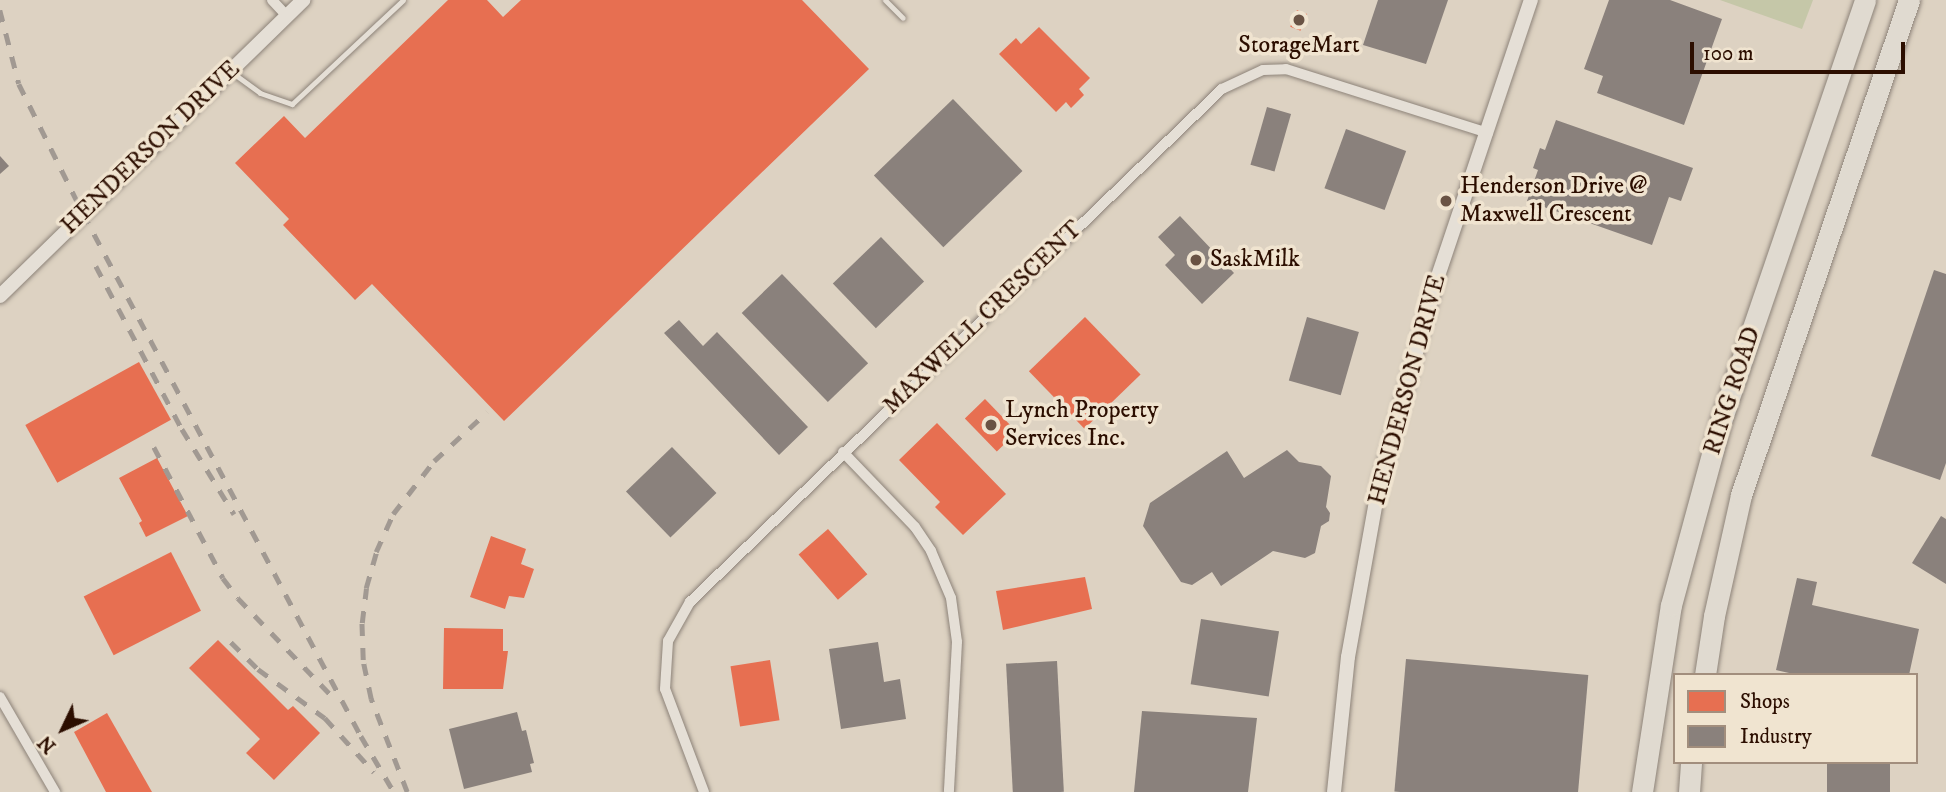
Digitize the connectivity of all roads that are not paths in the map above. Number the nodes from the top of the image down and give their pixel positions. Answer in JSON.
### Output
{"nodes":[{"id":1,"x":272,"y":0,"type":"edge"},
{"id":2,"x":303,"y":0,"type":"edge"},
{"id":3,"x":402,"y":0,"type":"edge"},
{"id":4,"x":885,"y":0,"type":"edge"},
{"id":5,"x":1531,"y":0,"type":"edge"},
{"id":6,"x":1865,"y":0,"type":"edge"},
{"id":7,"x":1909,"y":0,"type":"edge"},
{"id":8,"x":287,"y":16,"type":"junction"},
{"id":9,"x":903,"y":18,"type":"dead end"},
{"id":10,"x":230,"y":71,"type":"junction"},
{"id":11,"x":1488,"y":133,"type":"junction"},
{"id":12,"x":0,"y":296,"type":"edge"},
{"id":13,"x":843,"y":452,"type":"junction"},
{"id":14,"x":1704,"y":673,"type":"edge"},
{"id":15,"x":0,"y":697,"type":"edge"},
{"id":16,"x":1691,"y":764,"type":"edge"},
{"id":17,"x":55,"y":792,"type":"edge"},
{"id":18,"x":704,"y":792,"type":"edge"},
{"id":19,"x":949,"y":792,"type":"edge"},
{"id":20,"x":1334,"y":792,"type":"edge"},
{"id":21,"x":1642,"y":792,"type":"edge"},
{"id":22,"x":1689,"y":792,"type":"edge"}],
"edges":[{"from":1,"to":8,"type":"street"},
{"from":2,"to":8,"type":"street","name":"HENDERSON DRIVE"},
{"from":3,"to":10,"type":"lane"},
{"from":4,"to":9,"type":"lane"},
{"from":5,"to":11,"type":"street","name":"HENDERSON DRIVE"},
{"from":6,"to":21,"type":"highway","name":"RING ROAD"},
{"from":7,"to":14,"type":"highway","name":"RING ROAD"},
{"from":8,"to":10,"type":"street","name":"HENDERSON DRIVE"},
{"from":10,"to":12,"type":"street","name":"HENDERSON DRIVE"},
{"from":11,"to":13,"type":"street","name":"MAXWELL CRESCENT"},
{"from":11,"to":20,"type":"street","name":"HENDERSON DRIVE"},
{"from":13,"to":18,"type":"street","name":"MAXWELL CRESCENT"},
{"from":13,"to":19,"type":"street"},
{"from":15,"to":17,"type":"street"},
{"from":16,"to":22,"type":"highway"}]}
